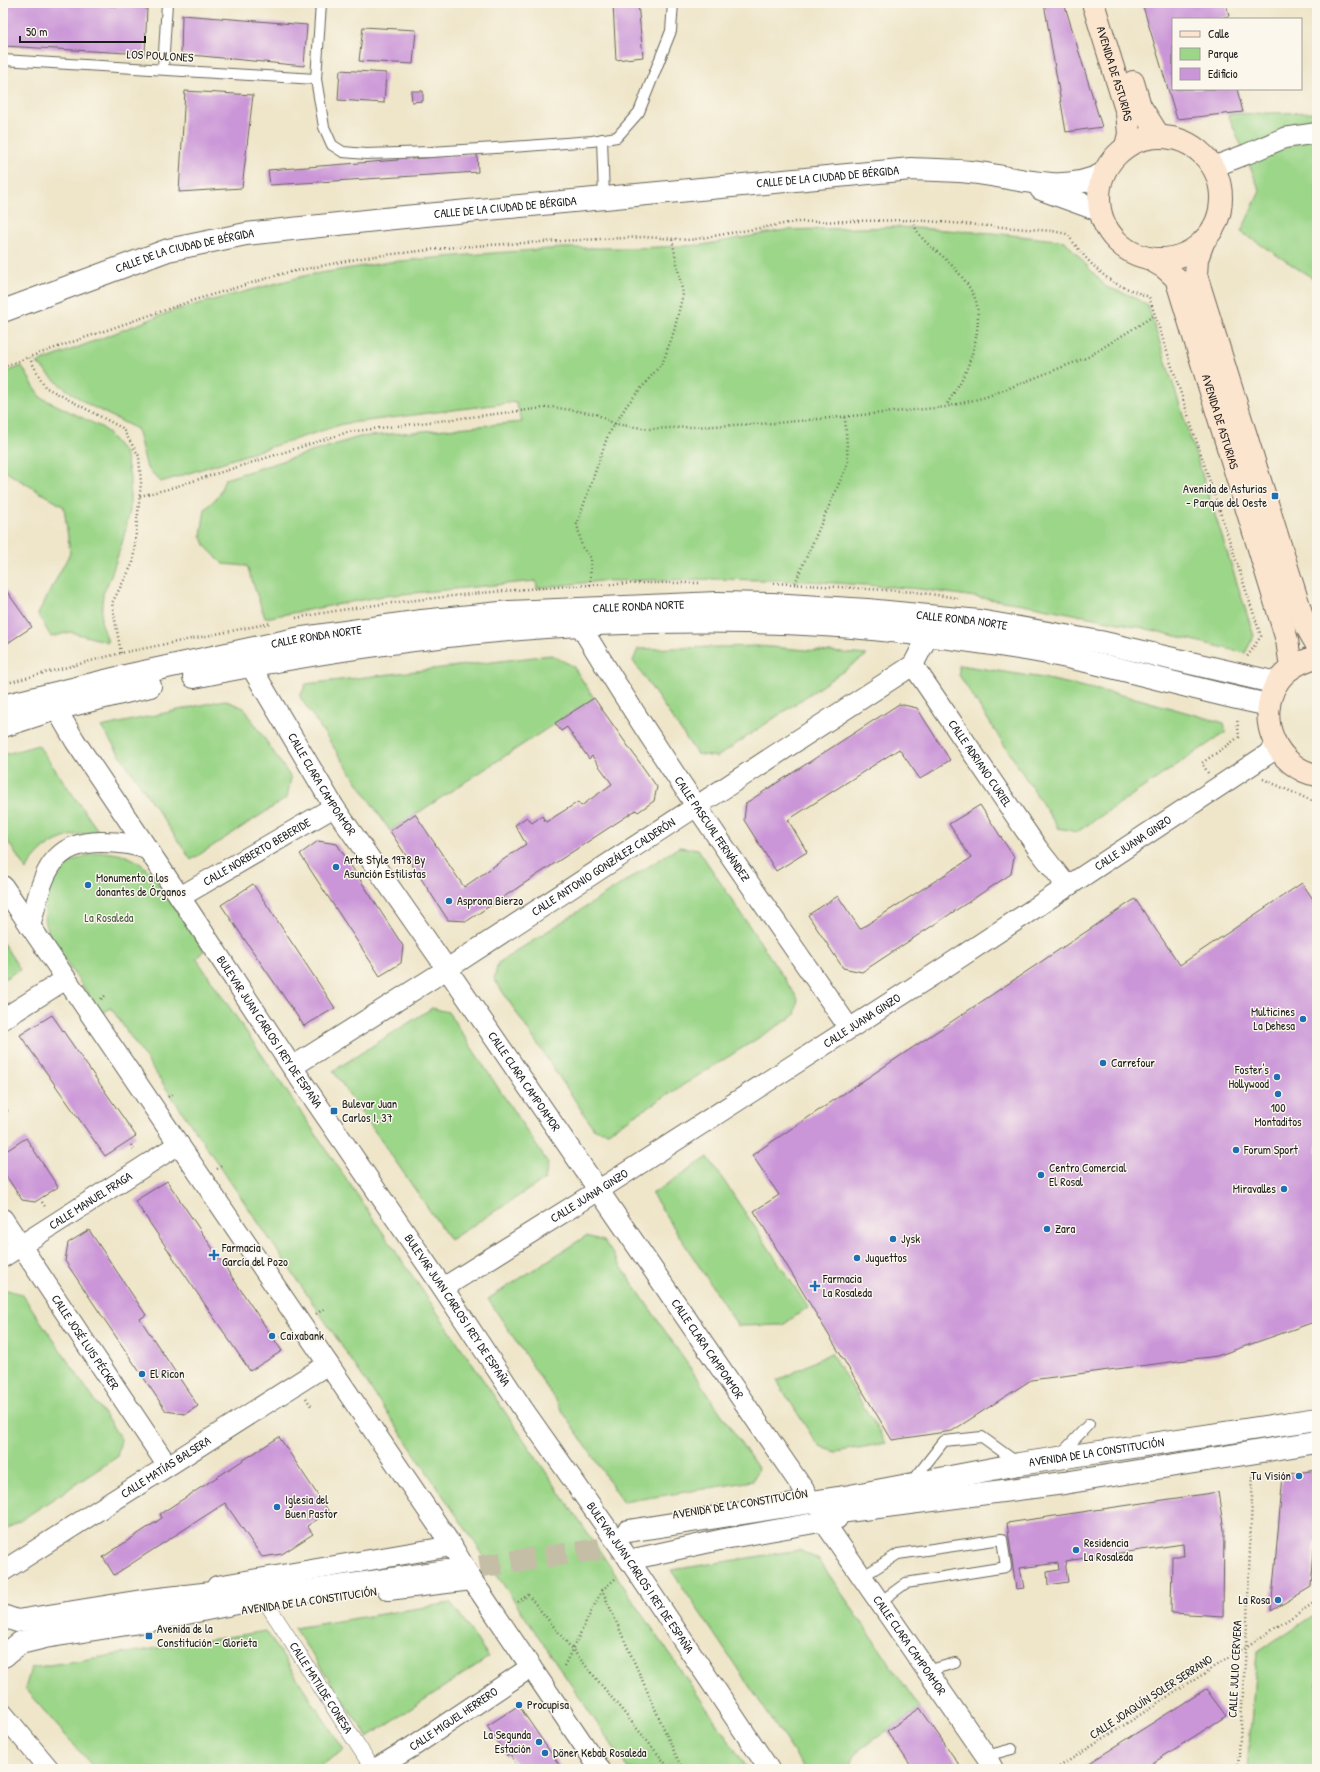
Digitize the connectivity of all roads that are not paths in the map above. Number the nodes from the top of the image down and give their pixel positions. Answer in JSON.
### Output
{"nodes":[{"id":1,"x":167,"y":3,"type":"edge"},
{"id":2,"x":321,"y":3,"type":"edge"},
{"id":3,"x":673,"y":3,"type":"edge"},
{"id":4,"x":1093,"y":3,"type":"edge"},
{"id":5,"x":1109,"y":3,"type":"edge"},
{"id":6,"x":3,"y":60,"type":"edge"},
{"id":7,"x":163,"y":69,"type":"junction"},
{"id":8,"x":316,"y":79,"type":"junction"},
{"id":9,"x":1317,"y":133,"type":"edge"},
{"id":10,"x":1159,"y":136,"type":"junction"},
{"id":11,"x":602,"y":139,"type":"junction"},
{"id":12,"x":1126,"y":146,"type":"junction"},
{"id":13,"x":1213,"y":167,"type":"junction"},
{"id":14,"x":1103,"y":174,"type":"junction"},
{"id":15,"x":1019,"y":181,"type":"junction"},
{"id":16,"x":604,"y":197,"type":"junction"},
{"id":17,"x":1099,"y":210,"type":"junction"},
{"id":18,"x":1204,"y":240,"type":"junction"},
{"id":19,"x":1148,"y":258,"type":"junction"},
{"id":20,"x":3,"y":311,"type":"edge"},
{"id":21,"x":580,"y":625,"type":"junction"},
{"id":22,"x":928,"y":636,"type":"junction"},
{"id":23,"x":1317,"y":645,"type":"edge"},
{"id":24,"x":1317,"y":656,"type":"edge"},
{"id":25,"x":250,"y":665,"type":"junction"},
{"id":26,"x":913,"y":665,"type":"junction"},
{"id":27,"x":1284,"y":676,"type":"junction"},
{"id":28,"x":51,"y":702,"type":"junction"},
{"id":29,"x":1269,"y":705,"type":"junction"},
{"id":30,"x":3,"y":706,"type":"edge"},
{"id":31,"x":3,"y":726,"type":"edge"},
{"id":32,"x":1277,"y":748,"type":"junction"},
{"id":33,"x":1317,"y":775,"type":"edge"},
{"id":34,"x":334,"y":807,"type":"junction"},
{"id":35,"x":698,"y":807,"type":"junction"},
{"id":36,"x":149,"y":850,"type":"junction"},
{"id":37,"x":3,"y":886,"type":"edge"},
{"id":38,"x":1067,"y":886,"type":"junction"},
{"id":39,"x":180,"y":897,"type":"junction"},
{"id":40,"x":30,"y":926,"type":"junction"},
{"id":41,"x":448,"y":969,"type":"junction"},
{"id":42,"x":66,"y":978,"type":"junction"},
{"id":43,"x":3,"y":1019,"type":"edge"},
{"id":44,"x":849,"y":1028,"type":"junction"},
{"id":45,"x":292,"y":1068,"type":"junction"},
{"id":46,"x":179,"y":1144,"type":"junction"},
{"id":47,"x":599,"y":1190,"type":"junction"},
{"id":48,"x":3,"y":1219,"type":"edge"},
{"id":49,"x":21,"y":1246,"type":"junction"},
{"id":50,"x":3,"y":1257,"type":"edge"},
{"id":51,"x":443,"y":1288,"type":"junction"},
{"id":52,"x":328,"y":1364,"type":"junction"},
{"id":53,"x":1317,"y":1420,"type":"edge"},
{"id":54,"x":1089,"y":1424,"type":"dead end"},
{"id":55,"x":1317,"y":1442,"type":"edge"},
{"id":56,"x":1057,"y":1458,"type":"junction"},
{"id":57,"x":1020,"y":1464,"type":"junction"},
{"id":58,"x":167,"y":1465,"type":"junction"},
{"id":59,"x":910,"y":1484,"type":"junction"},
{"id":60,"x":806,"y":1493,"type":"junction"},
{"id":61,"x":880,"y":1499,"type":"junction"},
{"id":62,"x":824,"y":1522,"type":"junction"},
{"id":63,"x":604,"y":1524,"type":"junction"},
{"id":64,"x":631,"y":1545,"type":"junction"},
{"id":65,"x":446,"y":1559,"type":"junction"},
{"id":66,"x":3,"y":1571,"type":"edge"},
{"id":67,"x":862,"y":1577,"type":"junction"},
{"id":68,"x":472,"y":1580,"type":"junction"},
{"id":69,"x":880,"y":1602,"type":"junction"},
{"id":70,"x":269,"y":1607,"type":"junction"},
{"id":71,"x":144,"y":1611,"type":"junction"},
{"id":72,"x":3,"y":1616,"type":"edge"},
{"id":73,"x":3,"y":1627,"type":"edge"},
{"id":74,"x":3,"y":1657,"type":"edge"},
{"id":75,"x":955,"y":1663,"type":"dead end"},
{"id":76,"x":531,"y":1667,"type":"junction"},
{"id":77,"x":927,"y":1671,"type":"junction"},
{"id":78,"x":3,"y":1714,"type":"edge"},
{"id":79,"x":1012,"y":1749,"type":"dead end"},
{"id":80,"x":990,"y":1763,"type":"edge"},
{"id":81,"x":49,"y":1769,"type":"edge"},
{"id":82,"x":374,"y":1769,"type":"edge"},
{"id":83,"x":600,"y":1769,"type":"edge"},
{"id":84,"x":769,"y":1769,"type":"edge"}],
"edges":[{"from":1,"to":7,"type":"lane"},
{"from":2,"to":8,"type":"lane"},
{"from":3,"to":11,"type":"lane"},
{"from":4,"to":12,"type":"main road","name":"AVENIDA DE ASTURIAS"},
{"from":5,"to":10,"type":"main road","name":"AVENIDA DE ASTURIAS"},
{"from":6,"to":7,"type":"lane","name":"LOS POULONES"},
{"from":7,"to":8,"type":"lane","name":"LOS POULONES"},
{"from":8,"to":11,"type":"lane"},
{"from":9,"to":13,"type":"street"},
{"from":10,"to":12,"type":"main road"},
{"from":10,"to":13,"type":"main road"},
{"from":11,"to":16,"type":"lane"},
{"from":12,"to":14,"type":"main road"},
{"from":13,"to":18,"type":"main road"},
{"from":14,"to":15,"type":"street","name":"CALLE DE LA CIUDAD DE BÉRGIDA"},
{"from":14,"to":17,"type":"main road"},
{"from":15,"to":16,"type":"street","name":"CALLE DE LA CIUDAD DE BÉRGIDA"},
{"from":15,"to":17,"type":"street","name":"CALLE DE LA CIUDAD DE BÉRGIDA"},
{"from":16,"to":20,"type":"street","name":"CALLE DE LA CIUDAD DE BÉRGIDA"},
{"from":17,"to":19,"type":"main road"},
{"from":18,"to":19,"type":"main road"},
{"from":18,"to":23,"type":"main road","name":"AVENIDA DE ASTURIAS"},
{"from":19,"to":27,"type":"main road","name":"AVENIDA DE ASTURIAS"},
{"from":21,"to":22,"type":"street","name":"CALLE RONDA NORTE"},
{"from":21,"to":25,"type":"street","name":"CALLE RONDA NORTE"},
{"from":21,"to":35,"type":"street","name":"CALLE PASCUAL FERNÁNDEZ"},
{"from":22,"to":26,"type":"street"},
{"from":22,"to":29,"type":"street","name":"CALLE RONDA NORTE"},
{"from":24,"to":27,"type":"main road"},
{"from":25,"to":28,"type":"street","name":"CALLE RONDA NORTE"},
{"from":25,"to":34,"type":"street","name":"CALLE CLARA CAMPOAMOR"},
{"from":26,"to":35,"type":"street","name":"CALLE ANTONIO GONZÁLEZ CALDERÓN"},
{"from":26,"to":38,"type":"street","name":"CALLE ADRIANO CURIEL"},
{"from":27,"to":28,"type":"street","name":"CALLE RONDA NORTE"},
{"from":27,"to":29,"type":"main road"},
{"from":28,"to":30,"type":"street","name":"CALLE RONDA NORTE"},
{"from":28,"to":31,"type":"street","name":"CALLE RONDA NORTE"},
{"from":28,"to":36,"type":"street","name":"BULEVAR JUAN CARLOS I REY DE ESPAÑA"},
{"from":29,"to":32,"type":"main road"},
{"from":32,"to":33,"type":"main road"},
{"from":32,"to":38,"type":"street","name":"CALLE JUANA GINZO"},
{"from":34,"to":39,"type":"street","name":"CALLE NORBERTO BEBERIDE"},
{"from":34,"to":41,"type":"street","name":"CALLE CLARA CAMPOAMOR"},
{"from":35,"to":41,"type":"street","name":"CALLE ANTONIO GONZÁLEZ CALDERÓN"},
{"from":35,"to":44,"type":"street","name":"CALLE PASCUAL FERNÁNDEZ"},
{"from":36,"to":39,"type":"street","name":"BULEVAR JUAN CARLOS I REY DE ESPAÑA"},
{"from":36,"to":40,"type":"street"},
{"from":37,"to":40,"type":"street"},
{"from":38,"to":44,"type":"street","name":"CALLE JUANA GINZO"},
{"from":39,"to":45,"type":"street","name":"BULEVAR JUAN CARLOS I REY DE ESPAÑA"},
{"from":40,"to":42,"type":"street"},
{"from":41,"to":45,"type":"street","name":"CALLE ANTONIO GONZÁLEZ CALDERÓN"},
{"from":41,"to":47,"type":"street","name":"CALLE CLARA CAMPOAMOR"},
{"from":42,"to":43,"type":"street"},
{"from":42,"to":46,"type":"street"},
{"from":44,"to":47,"type":"street","name":"CALLE JUANA GINZO"},
{"from":45,"to":51,"type":"street","name":"BULEVAR JUAN CARLOS I REY DE ESPAÑA"},
{"from":46,"to":49,"type":"street","name":"CALLE MANUEL FRAGA"},
{"from":46,"to":52,"type":"street"},
{"from":47,"to":51,"type":"street","name":"CALLE JUANA GINZO"},
{"from":47,"to":60,"type":"street","name":"CALLE CLARA CAMPOAMOR"},
{"from":48,"to":49,"type":"street","name":"CALLE JOSÉ LUIS PÉCKER"},
{"from":49,"to":50,"type":"street","name":"CALLE MANUEL FRAGA"},
{"from":49,"to":58,"type":"street","name":"CALLE JOSÉ LUIS PÉCKER"},
{"from":51,"to":63,"type":"street","name":"BULEVAR JUAN CARLOS I REY DE ESPAÑA"},
{"from":52,"to":58,"type":"street","name":"CALLE MATÍAS BALSERA"},
{"from":52,"to":65,"type":"street"},
{"from":53,"to":56,"type":"street","name":"AVENIDA DE LA CONSTITUCIÓN"},
{"from":54,"to":56,"type":"lane"},
{"from":55,"to":61,"type":"street","name":"AVENIDA DE LA CONSTITUCIÓN"},
{"from":56,"to":57,"type":"street","name":"AVENIDA DE LA CONSTITUCIÓN"},
{"from":57,"to":59,"type":"street","name":"AVENIDA DE LA CONSTITUCIÓN"},
{"from":57,"to":59,"type":"lane"},
{"from":58,"to":66,"type":"street","name":"CALLE MATÍAS BALSERA"},
{"from":59,"to":61,"type":"street","name":"AVENIDA DE LA CONSTITUCIÓN"},
{"from":60,"to":61,"type":"street","name":"AVENIDA DE LA CONSTITUCIÓN"},
{"from":60,"to":63,"type":"street","name":"AVENIDA DE LA CONSTITUCIÓN"},
{"from":61,"to":62,"type":"street","name":"AVENIDA DE LA CONSTITUCIÓN"},
{"from":61,"to":64,"type":"street","name":"AVENIDA DE LA CONSTITUCIÓN"},
{"from":62,"to":64,"type":"street","name":"AVENIDA DE LA CONSTITUCIÓN"},
{"from":62,"to":67,"type":"street","name":"CALLE CLARA CAMPOAMOR"},
{"from":63,"to":64,"type":"street","name":"BULEVAR JUAN CARLOS I REY DE ESPAÑA"},
{"from":64,"to":84,"type":"street","name":"BULEVAR JUAN CARLOS I REY DE ESPAÑA"},
{"from":65,"to":68,"type":"street"},
{"from":65,"to":71,"type":"street","name":"AVENIDA DE LA CONSTITUCIÓN"},
{"from":67,"to":69,"type":"street","name":"CALLE CLARA CAMPOAMOR"},
{"from":67,"to":69,"type":"lane"},
{"from":68,"to":70,"type":"street","name":"AVENIDA DE LA CONSTITUCIÓN"},
{"from":68,"to":76,"type":"street"},
{"from":69,"to":77,"type":"street","name":"CALLE CLARA CAMPOAMOR"},
{"from":70,"to":71,"type":"street","name":"AVENIDA DE LA CONSTITUCIÓN"},
{"from":70,"to":82,"type":"street","name":"CALLE MATILDE CONESA"},
{"from":71,"to":72,"type":"street","name":"AVENIDA DE LA CONSTITUCIÓN"},
{"from":71,"to":74,"type":"street","name":"AVENIDA DE LA CONSTITUCIÓN"},
{"from":73,"to":74,"type":"street"},
{"from":75,"to":77,"type":"lane"},
{"from":76,"to":82,"type":"street","name":"CALLE MIGUEL HERRERO"},
{"from":76,"to":83,"type":"street"},
{"from":77,"to":80,"type":"street","name":"CALLE CLARA CAMPOAMOR"},
{"from":78,"to":81,"type":"street"},
{"from":79,"to":80,"type":"lane"}]}
